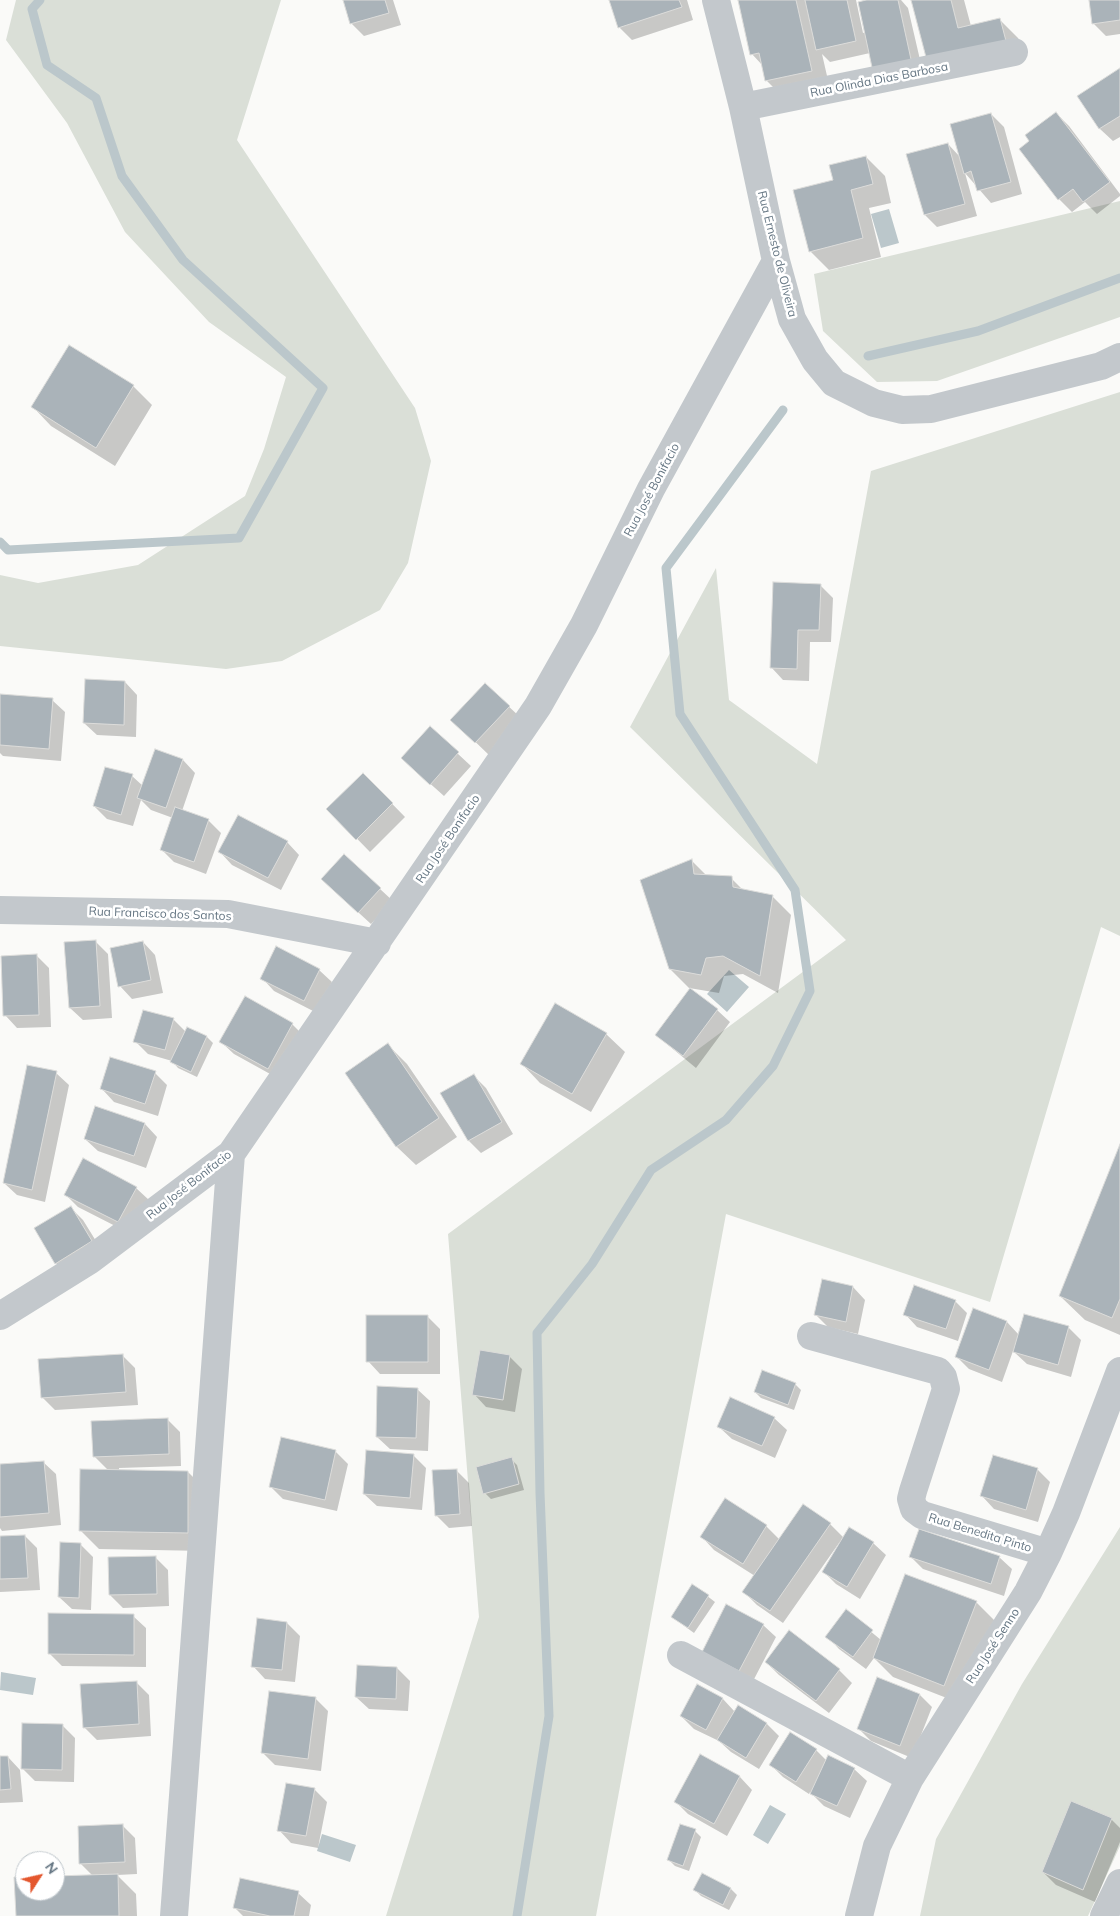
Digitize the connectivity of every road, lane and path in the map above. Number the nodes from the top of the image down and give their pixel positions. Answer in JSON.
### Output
{"nodes":[{"id":1,"x":716,"y":0,"type":"edge"},
{"id":2,"x":1014,"y":52,"type":"dead end"},
{"id":3,"x":743,"y":107,"type":"junction"},
{"id":4,"x":776,"y":261,"type":"junction"},
{"id":5,"x":1120,"y":357,"type":"edge"},
{"id":6,"x":0,"y":910,"type":"edge"},
{"id":7,"x":377,"y":943,"type":"junction"},
{"id":8,"x":231,"y":1154,"type":"junction"},
{"id":9,"x":0,"y":1316,"type":"edge"},
{"id":10,"x":811,"y":1336,"type":"dead end"},
{"id":11,"x":1120,"y":1371,"type":"edge"},
{"id":12,"x":1048,"y":1553,"type":"junction"},
{"id":13,"x":681,"y":1655,"type":"dead end"},
{"id":14,"x":910,"y":1778,"type":"junction"},
{"id":15,"x":1120,"y":1883,"type":"edge"},
{"id":16,"x":174,"y":1916,"type":"edge"},
{"id":17,"x":859,"y":1916,"type":"edge"},
{"id":18,"x":1104,"y":1916,"type":"edge"}],
"edges":[{"from":1,"to":3,"type":"street","name":"Rua Ernesto de Oliveira"},
{"from":2,"to":3,"type":"street","name":"Rua Olinda Dias Barbosa"},
{"from":3,"to":4,"type":"street","name":"Rua Ernesto de Oliveira"},
{"from":4,"to":5,"type":"street","name":"Rua Ernesto de Oliveira"},
{"from":4,"to":7,"type":"street","name":"Rua José Bonifacio"},
{"from":6,"to":7,"type":"street","name":"Rua Francisco dos Santos"},
{"from":7,"to":8,"type":"street","name":"Rua José Bonifacio"},
{"from":8,"to":9,"type":"street","name":"Rua José Bonifacio"},
{"from":8,"to":16,"type":"street"},
{"from":10,"to":12,"type":"street","name":"Rua Benedita Pinto"},
{"from":11,"to":12,"type":"street","name":"Rua José Senno"},
{"from":12,"to":14,"type":"street","name":"Rua José Senno"},
{"from":13,"to":14,"type":"street"},
{"from":14,"to":17,"type":"street","name":"Rua José Senno"},
{"from":15,"to":18,"type":"street"}]}
